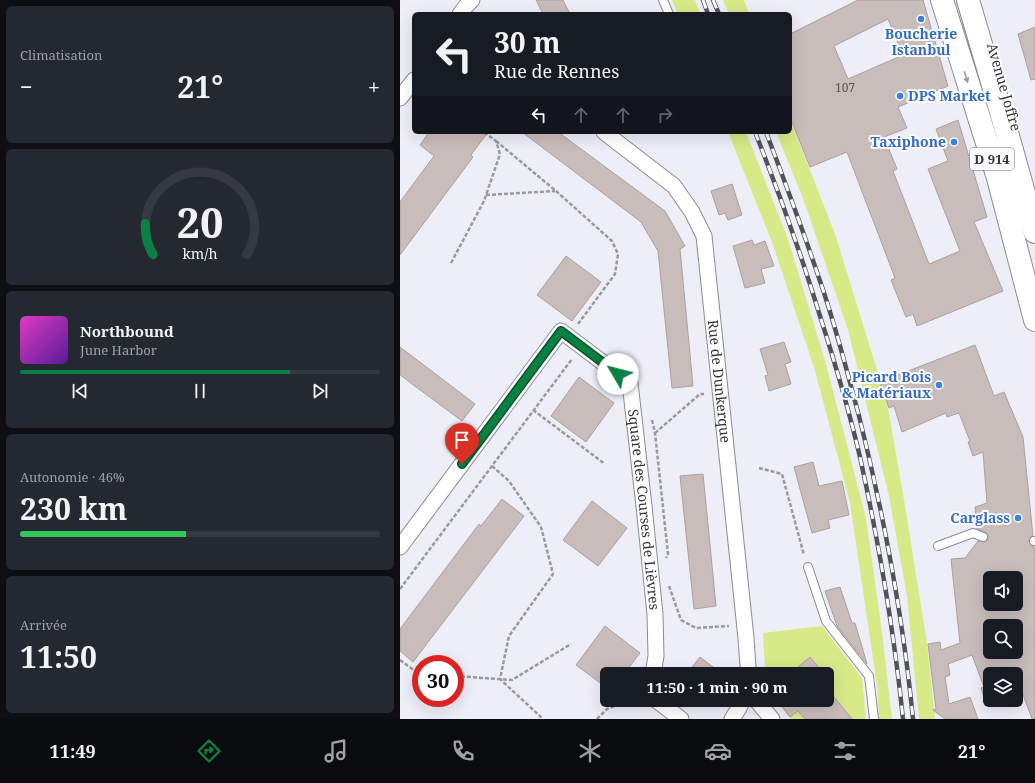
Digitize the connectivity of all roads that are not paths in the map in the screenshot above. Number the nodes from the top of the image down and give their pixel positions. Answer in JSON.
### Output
{"nodes":[{"id":1,"x":663,"y":0,"type":"edge"},
{"id":2,"x":942,"y":0,"type":"edge"},
{"id":3,"x":958,"y":0,"type":"edge"},
{"id":4,"x":968,"y":0,"type":"edge"},
{"id":5,"x":979,"y":0,"type":"edge"},
{"id":6,"x":668,"y":12,"type":"edge"},
{"id":7,"x":412,"y":83,"type":"edge"},
{"id":8,"x":400,"y":98,"type":"edge"},
{"id":9,"x":607,"y":134,"type":"edge"},
{"id":10,"x":1035,"y":197,"type":"edge"},
{"id":11,"x":1035,"y":232,"type":"edge"},
{"id":12,"x":1035,"y":281,"type":"edge"},
{"id":13,"x":1035,"y":320,"type":"edge"},
{"id":14,"x":983,"y":537,"type":"dead end"},
{"id":15,"x":938,"y":546,"type":"dead end"},
{"id":16,"x":400,"y":547,"type":"edge"},
{"id":17,"x":808,"y":567,"type":"road end"},
{"id":18,"x":654,"y":667,"type":"edge"},
{"id":19,"x":748,"y":667,"type":"edge"},
{"id":20,"x":665,"y":707,"type":"edge"},
{"id":21,"x":740,"y":707,"type":"edge"},
{"id":22,"x":762,"y":707,"type":"edge"},
{"id":23,"x":681,"y":719,"type":"edge"},
{"id":24,"x":732,"y":719,"type":"edge"},
{"id":25,"x":772,"y":719,"type":"edge"},
{"id":26,"x":874,"y":719,"type":"edge"}],
"edges":[{"from":1,"to":6,"type":"lane"},
{"from":2,"to":13,"type":"main road","number":"D 914","one_way":true},
{"from":3,"to":12,"type":"main road","name":"Avenue Joffre","number":"D 914"},
{"from":4,"to":11,"type":"main road","name":"Avenue Joffre","number":"D 914"},
{"from":5,"to":10,"type":"main road","name":"Avenue Joffre","number":"D 914"},
{"from":7,"to":8,"type":"street"},
{"from":9,"to":19,"type":"street","name":"Rue de Dunkerque"},
{"from":14,"to":15,"type":"lane"},
{"from":16,"to":18,"type":"street","name":"Square des Courses de Lièvres"},
{"from":17,"to":26,"type":"lane"},
{"from":20,"to":23,"type":"street"},
{"from":21,"to":24,"type":"street"},
{"from":22,"to":25,"type":"street"}]}
